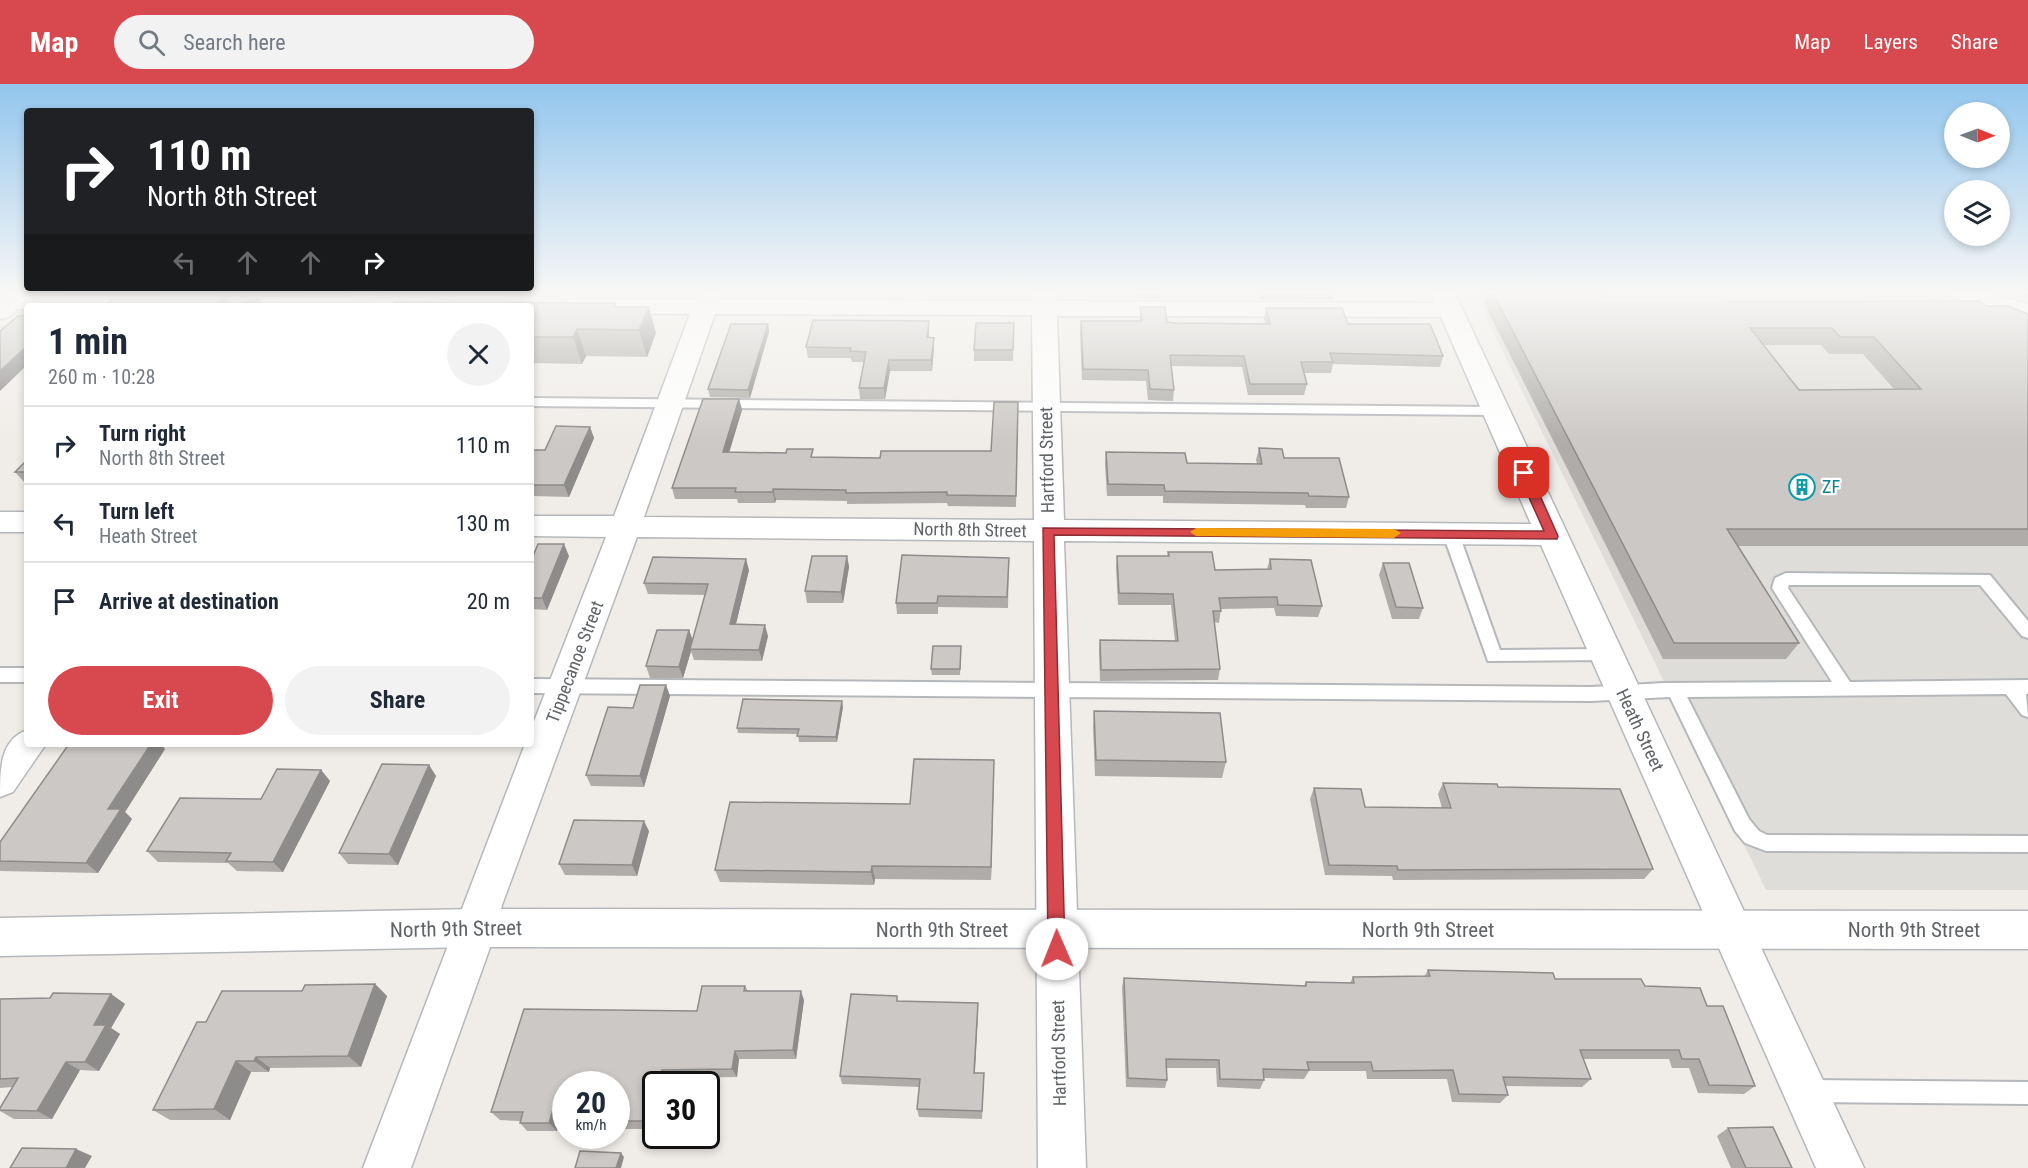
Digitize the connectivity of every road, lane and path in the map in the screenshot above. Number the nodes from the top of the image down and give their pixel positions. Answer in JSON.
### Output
{"nodes":[{"id":1,"x":693,"y":342,"type":"edge"},
{"id":2,"x":1045,"y":342,"type":"edge"},
{"id":3,"x":1465,"y":342,"type":"edge"},
{"id":4,"x":534,"y":402,"type":"edge"},
{"id":5,"x":670,"y":404,"type":"junction"},
{"id":6,"x":1046,"y":408,"type":"junction"},
{"id":7,"x":1497,"y":411,"type":"junction"},
{"id":8,"x":0,"y":522,"type":"edge"},
{"id":9,"x":24,"y":522,"type":"edge"},
{"id":10,"x":534,"y":526,"type":"edge"},
{"id":11,"x":626,"y":526,"type":"junction"},
{"id":12,"x":1048,"y":531,"type":"junction"},
{"id":13,"x":1451,"y":534,"type":"junction"},
{"id":14,"x":1552,"y":536,"type":"junction"},
{"id":15,"x":2028,"y":632,"type":"edge"},
{"id":16,"x":1604,"y":655,"type":"junction"},
{"id":17,"x":0,"y":675,"type":"edge"},
{"id":18,"x":24,"y":675,"type":"edge"},
{"id":19,"x":548,"y":687,"type":"edge"},
{"id":20,"x":2020,"y":687,"type":"edge"},
{"id":21,"x":1845,"y":688,"type":"junction"},
{"id":22,"x":1050,"y":690,"type":"junction"},
{"id":23,"x":1675,"y":690,"type":"junction"},
{"id":24,"x":1622,"y":693,"type":"junction"},
{"id":25,"x":2028,"y":710,"type":"edge"},
{"id":26,"x":534,"y":733,"type":"edge"},
{"id":27,"x":26,"y":747,"type":"edge"},
{"id":28,"x":530,"y":747,"type":"edge"},
{"id":29,"x":0,"y":781,"type":"edge"},
{"id":30,"x":2028,"y":844,"type":"edge"},
{"id":31,"x":476,"y":928,"type":"junction"},
{"id":32,"x":1056,"y":930,"type":"junction"},
{"id":33,"x":1735,"y":930,"type":"junction"},
{"id":34,"x":2028,"y":930,"type":"edge"},
{"id":35,"x":0,"y":937,"type":"edge"},
{"id":36,"x":1806,"y":1091,"type":"junction"},
{"id":37,"x":2028,"y":1093,"type":"edge"},
{"id":38,"x":387,"y":1168,"type":"edge"},
{"id":39,"x":1062,"y":1168,"type":"edge"},
{"id":40,"x":1840,"y":1168,"type":"edge"}],
"edges":[{"from":1,"to":5,"type":"street","name":"Tippecanoe Street"},
{"from":2,"to":6,"type":"street","name":"Hartford Street"},
{"from":3,"to":7,"type":"street","name":"Heath Street"},
{"from":4,"to":5,"type":"lane"},
{"from":5,"to":6,"type":"lane"},
{"from":5,"to":11,"type":"street","name":"Tippecanoe Street"},
{"from":6,"to":7,"type":"lane"},
{"from":6,"to":12,"type":"street","name":"Hartford Street"},
{"from":7,"to":14,"type":"street","name":"Heath Street"},
{"from":8,"to":9,"type":"street"},
{"from":10,"to":11,"type":"street","name":"North 8th Street"},
{"from":11,"to":12,"type":"street","name":"North 8th Street"},
{"from":11,"to":19,"type":"street","name":"Tippecanoe Street"},
{"from":12,"to":13,"type":"street","name":"North 8th Street"},
{"from":12,"to":22,"type":"street","name":"Hartford Street"},
{"from":13,"to":14,"type":"street","name":"North 8th Street"},
{"from":13,"to":16,"type":"lane"},
{"from":14,"to":16,"type":"street","name":"Heath Street"},
{"from":15,"to":21,"type":"lane"},
{"from":16,"to":24,"type":"street","name":"Heath Street"},
{"from":17,"to":18,"type":"lane"},
{"from":19,"to":22,"type":"lane"},
{"from":19,"to":26,"type":"street","name":"Tippecanoe Street"},
{"from":20,"to":21,"type":"lane"},
{"from":20,"to":25,"type":"lane"},
{"from":21,"to":23,"type":"lane"},
{"from":22,"to":24,"type":"lane"},
{"from":22,"to":32,"type":"street","name":"Hartford Street"},
{"from":23,"to":24,"type":"lane"},
{"from":23,"to":30,"type":"lane"},
{"from":24,"to":33,"type":"street","name":"Heath Street"},
{"from":27,"to":29,"type":"street"},
{"from":28,"to":31,"type":"street","name":"Tippecanoe Street"},
{"from":31,"to":32,"type":"street","name":"North 9th Street"},
{"from":31,"to":35,"type":"street","name":"North 9th Street"},
{"from":31,"to":38,"type":"street","name":"Tippecanoe Street"},
{"from":32,"to":33,"type":"street","name":"North 9th Street"},
{"from":32,"to":39,"type":"street","name":"Hartford Street"},
{"from":33,"to":34,"type":"street","name":"North 9th Street"},
{"from":33,"to":36,"type":"street","name":"Heath Street"},
{"from":36,"to":37,"type":"lane"},
{"from":36,"to":40,"type":"street","name":"Heath Street"}]}
